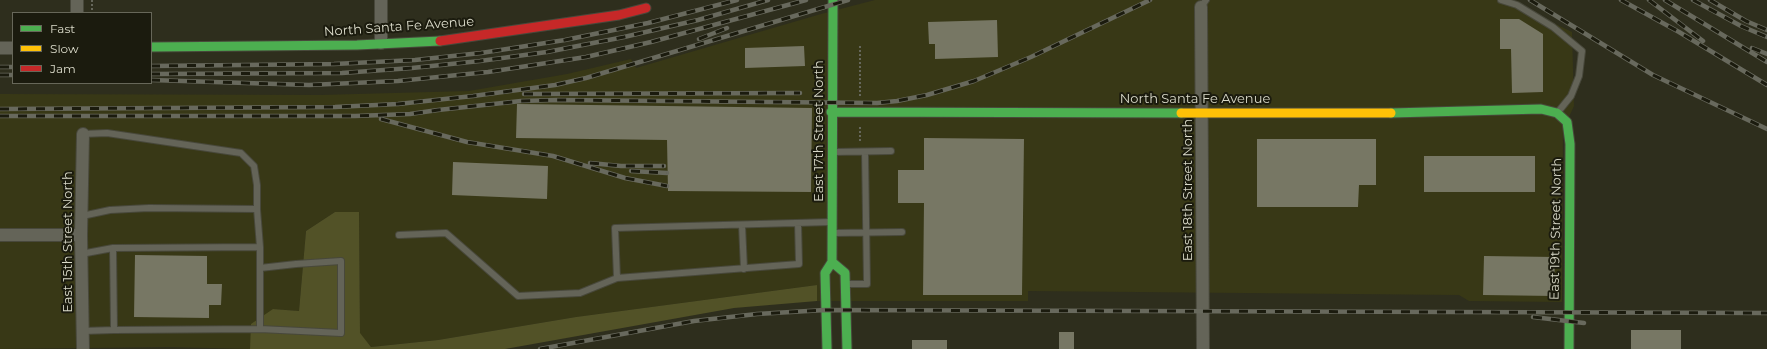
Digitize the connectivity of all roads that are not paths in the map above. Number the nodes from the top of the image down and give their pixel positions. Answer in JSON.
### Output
{"nodes":[{"id":1,"x":77,"y":0,"type":"edge"},
{"id":2,"x":381,"y":0,"type":"edge"},
{"id":3,"x":833,"y":0,"type":"edge"},
{"id":4,"x":1501,"y":0,"type":"edge"},
{"id":5,"x":1203,"y":3,"type":"edge"},
{"id":6,"x":647,"y":4,"type":"edge"},
{"id":7,"x":77,"y":12,"type":"edge"},
{"id":8,"x":381,"y":43,"type":"junction"},
{"id":9,"x":152,"y":47,"type":"edge"},
{"id":10,"x":0,"y":48,"type":"edge"},
{"id":11,"x":12,"y":48,"type":"edge"},
{"id":12,"x":831,"y":112,"type":"junction"},
{"id":13,"x":1202,"y":113,"type":"junction"},
{"id":14,"x":1557,"y":113,"type":"junction"},
{"id":15,"x":83,"y":134,"type":"joint"},
{"id":16,"x":891,"y":151,"type":"dead end"},
{"id":17,"x":832,"y":152,"type":"junction"},
{"id":18,"x":865,"y":152,"type":"junction"},
{"id":19,"x":257,"y":209,"type":"junction"},
{"id":20,"x":82,"y":216,"type":"junction"},
{"id":21,"x":832,"y":222,"type":"junction"},
{"id":22,"x":798,"y":223,"type":"junction"},
{"id":23,"x":742,"y":224,"type":"junction"},
{"id":24,"x":867,"y":232,"type":"junction"},
{"id":25,"x":902,"y":232,"type":"dead end"},
{"id":26,"x":832,"y":233,"type":"junction"},
{"id":27,"x":0,"y":235,"type":"edge"},
{"id":28,"x":81,"y":235,"type":"junction"},
{"id":29,"x":399,"y":235,"type":"dead end"},
{"id":30,"x":260,"y":247,"type":"junction"},
{"id":31,"x":113,"y":248,"type":"junction"},
{"id":32,"x":82,"y":254,"type":"junction"},
{"id":33,"x":832,"y":262,"type":"junction"},
{"id":34,"x":260,"y":268,"type":"junction"},
{"id":35,"x":744,"y":269,"type":"junction"},
{"id":36,"x":617,"y":278,"type":"junction"},
{"id":37,"x":846,"y":284,"type":"junction"},
{"id":38,"x":260,"y":329,"type":"junction"},
{"id":39,"x":114,"y":330,"type":"junction"},
{"id":40,"x":82,"y":331,"type":"junction"},
{"id":41,"x":83,"y":349,"type":"edge"},
{"id":42,"x":827,"y":349,"type":"edge"},
{"id":43,"x":847,"y":349,"type":"edge"},
{"id":44,"x":1203,"y":349,"type":"edge"},
{"id":45,"x":1569,"y":349,"type":"edge"}],
"edges":[{"from":1,"to":7,"type":"street"},
{"from":2,"to":8,"type":"street"},
{"from":3,"to":12,"type":"street","name":"East 17th Street North"},
{"from":4,"to":14,"type":"lane"},
{"from":5,"to":13,"type":"street","name":"East 18th Street North"},
{"from":6,"to":8,"type":"street","name":"North Santa Fe Avenue"},
{"from":8,"to":9,"type":"street","name":"North Santa Fe Avenue"},
{"from":10,"to":11,"type":"street"},
{"from":12,"to":13,"type":"street","name":"North Santa Fe Avenue"},
{"from":12,"to":17,"type":"street","name":"East 17th Street North"},
{"from":13,"to":14,"type":"street","name":"North Santa Fe Avenue"},
{"from":13,"to":44,"type":"street","name":"East 18th Street North"},
{"from":14,"to":45,"type":"street","name":"East 19th Street North"},
{"from":15,"to":19,"type":"lane"},
{"from":15,"to":20,"type":"street","name":"East 15th Street North"},
{"from":16,"to":18,"type":"lane"},
{"from":17,"to":18,"type":"lane"},
{"from":17,"to":21,"type":"street","name":"East 17th Street North"},
{"from":18,"to":24,"type":"lane"},
{"from":19,"to":20,"type":"lane"},
{"from":19,"to":30,"type":"lane"},
{"from":20,"to":28,"type":"street","name":"East 15th Street North"},
{"from":21,"to":22,"type":"lane"},
{"from":21,"to":26,"type":"street","name":"East 17th Street North"},
{"from":22,"to":23,"type":"lane"},
{"from":22,"to":35,"type":"lane"},
{"from":23,"to":35,"type":"lane"},
{"from":23,"to":36,"type":"lane"},
{"from":24,"to":25,"type":"lane"},
{"from":24,"to":26,"type":"lane"},
{"from":24,"to":37,"type":"lane"},
{"from":26,"to":33,"type":"street","name":"East 17th Street North"},
{"from":27,"to":28,"type":"street"},
{"from":28,"to":32,"type":"street","name":"East 15th Street North"},
{"from":29,"to":36,"type":"lane"},
{"from":30,"to":31,"type":"lane"},
{"from":30,"to":34,"type":"lane"},
{"from":31,"to":32,"type":"lane"},
{"from":31,"to":39,"type":"lane"},
{"from":32,"to":40,"type":"street","name":"East 15th Street North"},
{"from":33,"to":37,"type":"street"},
{"from":33,"to":42,"type":"street","name":"East 17th Street North"},
{"from":34,"to":38,"type":"lane"},
{"from":34,"to":38,"type":"lane"},
{"from":35,"to":36,"type":"lane"},
{"from":37,"to":43,"type":"street"},
{"from":38,"to":39,"type":"lane"},
{"from":39,"to":40,"type":"lane"},
{"from":40,"to":41,"type":"street","name":"East 15th Street North"}]}
